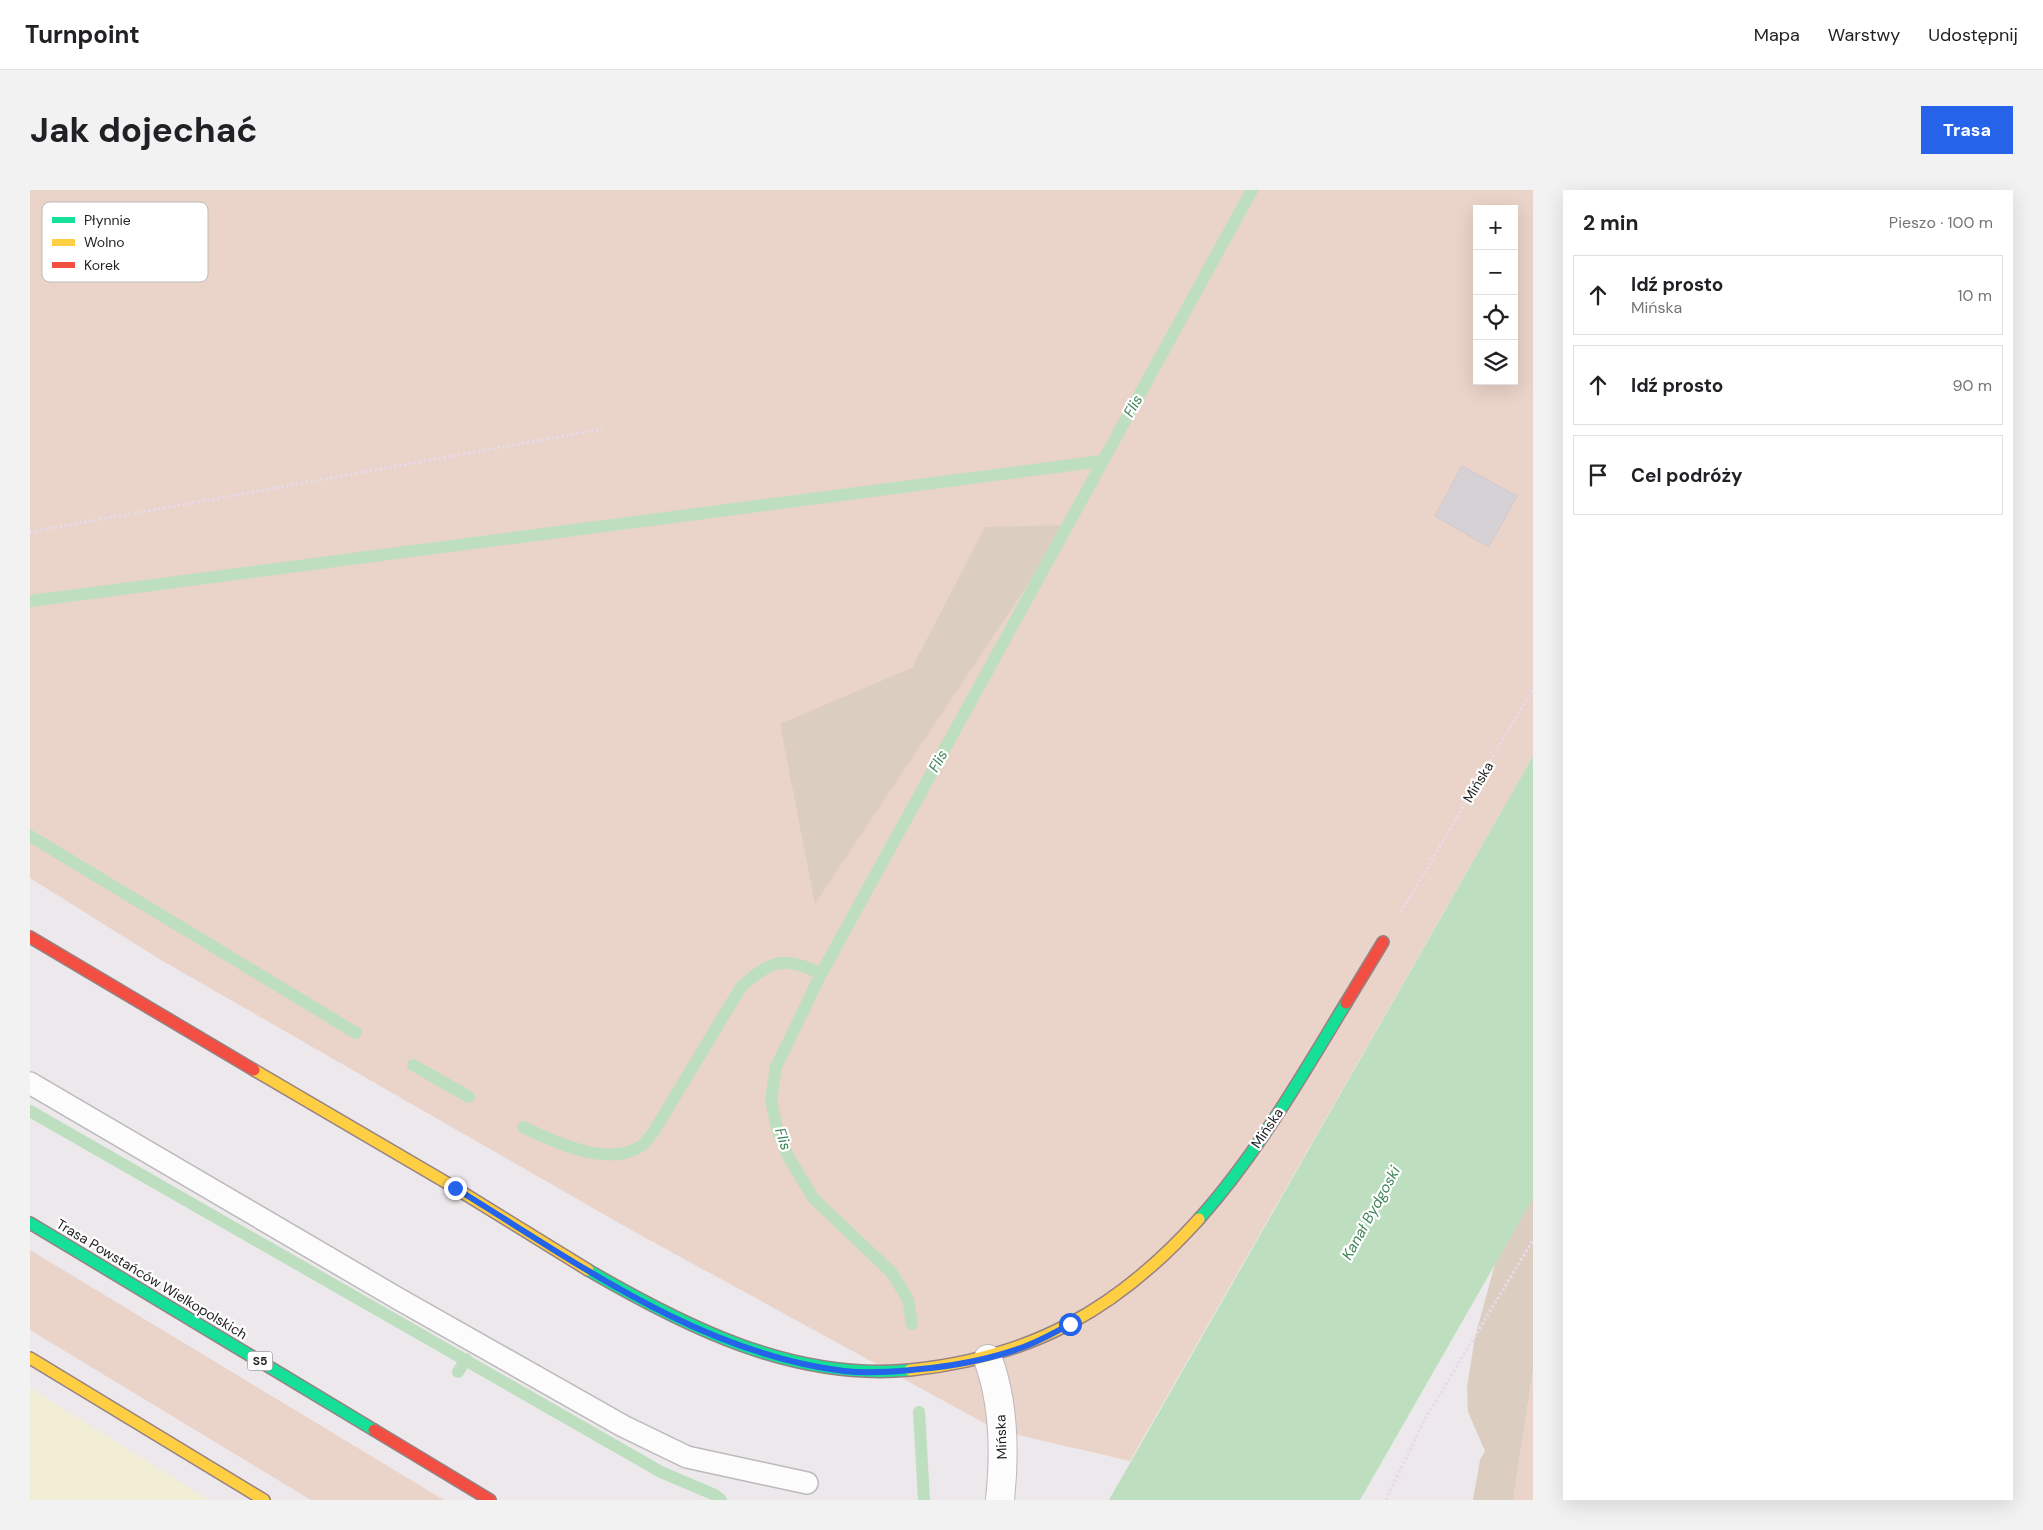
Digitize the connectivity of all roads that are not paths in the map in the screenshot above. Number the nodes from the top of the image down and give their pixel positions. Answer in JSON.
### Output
{"nodes":[{"id":1,"x":30,"y":936,"type":"edge"},
{"id":2,"x":1383,"y":942,"type":"road end"},
{"id":3,"x":30,"y":1083,"type":"edge"},
{"id":4,"x":30,"y":1223,"type":"edge"},
{"id":5,"x":30,"y":1358,"type":"edge"},
{"id":6,"x":988,"y":1359,"type":"junction"},
{"id":7,"x":807,"y":1483,"type":"dead end"},
{"id":8,"x":264,"y":1500,"type":"edge"},
{"id":9,"x":490,"y":1500,"type":"edge"},
{"id":10,"x":1000,"y":1500,"type":"edge"}],
"edges":[{"from":1,"to":6,"type":"main road"},
{"from":2,"to":6,"type":"main road","name":"Mińska"},
{"from":3,"to":7,"type":"lane"},
{"from":4,"to":9,"type":"main road","name":"Trasa Powstańców Wielkopolskich","number":"S5"},
{"from":5,"to":8,"type":"main road"},
{"from":6,"to":10,"type":"street","name":"Mińska"}]}
